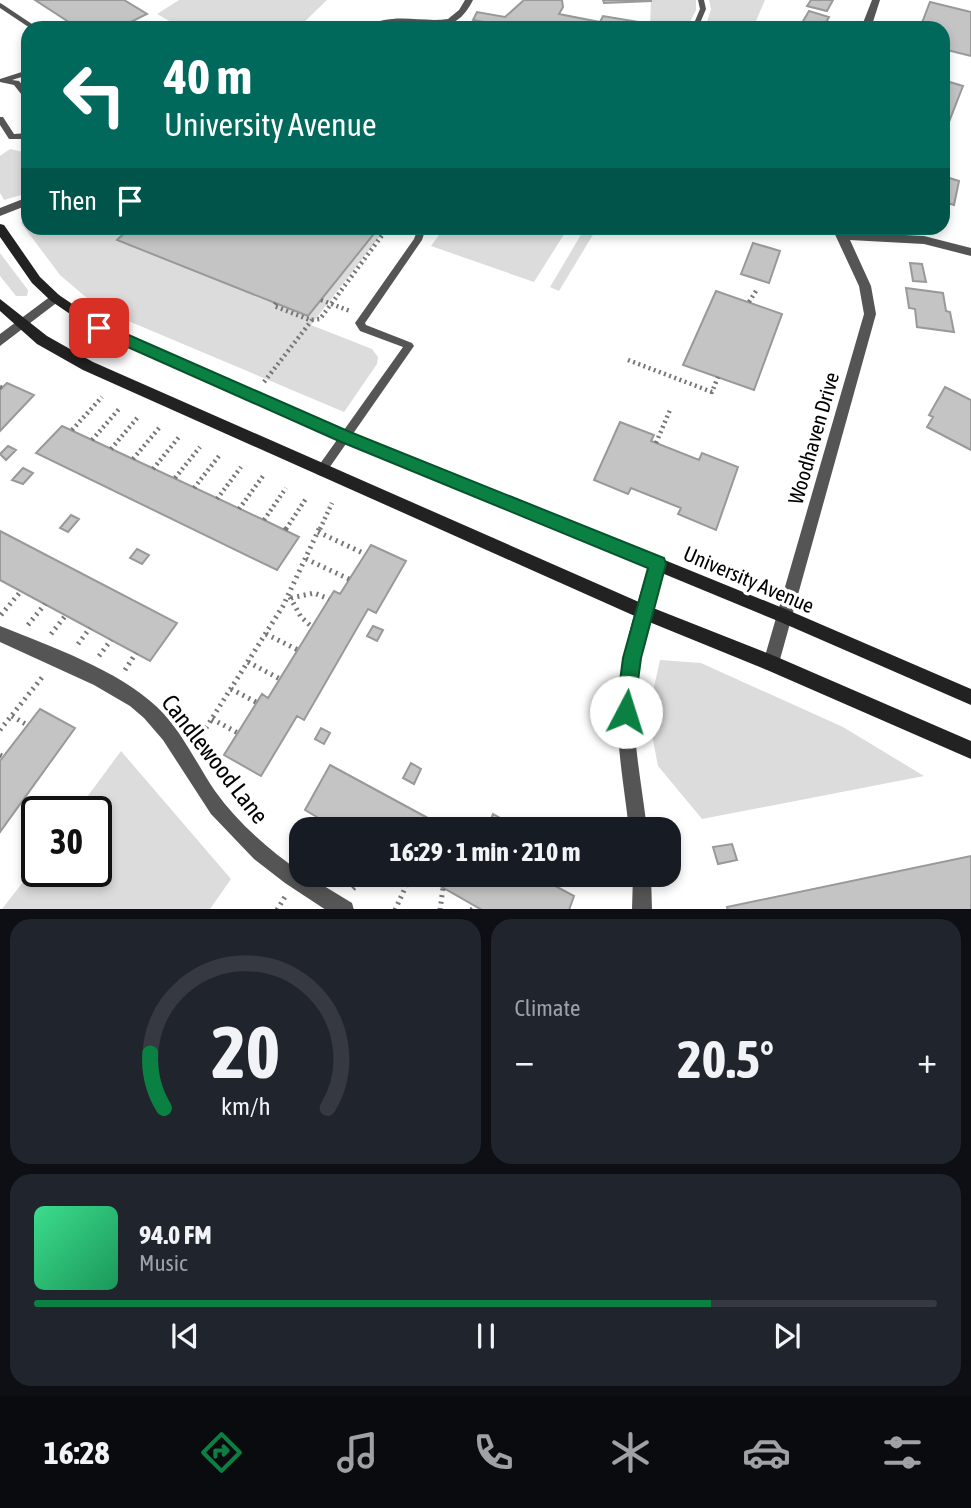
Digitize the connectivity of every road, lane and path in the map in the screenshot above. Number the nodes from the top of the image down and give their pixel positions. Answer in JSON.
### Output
{"nodes":[{"id":1,"x":469,"y":0,"type":"edge"},
{"id":2,"x":701,"y":0,"type":"edge"},
{"id":3,"x":876,"y":0,"type":"edge"},
{"id":4,"x":0,"y":5,"type":"edge"},
{"id":5,"x":24,"y":21,"type":"edge"},
{"id":6,"x":397,"y":21,"type":"edge"},
{"id":7,"x":426,"y":21,"type":"edge"},
{"id":8,"x":452,"y":21,"type":"edge"},
{"id":9,"x":698,"y":21,"type":"edge"},
{"id":10,"x":868,"y":21,"type":"edge"},
{"id":11,"x":21,"y":75,"type":"edge"},
{"id":12,"x":1,"y":82,"type":"edge"},
{"id":13,"x":21,"y":89,"type":"edge"},
{"id":14,"x":0,"y":119,"type":"edge"},
{"id":15,"x":21,"y":136,"type":"edge"},
{"id":16,"x":21,"y":204,"type":"edge"},
{"id":17,"x":0,"y":212,"type":"edge"},
{"id":18,"x":0,"y":228,"type":"edge"},
{"id":19,"x":383,"y":235,"type":"edge"},
{"id":20,"x":420,"y":235,"type":"edge"},
{"id":21,"x":841,"y":235,"type":"edge"},
{"id":22,"x":872,"y":235,"type":"edge"},
{"id":23,"x":971,"y":253,"type":"edge"},
{"id":24,"x":757,"y":291,"type":"dead end"},
{"id":25,"x":55,"y":298,"type":"junction"},
{"id":26,"x":321,"y":300,"type":"dead end"},
{"id":27,"x":749,"y":302,"type":"dead end"},
{"id":28,"x":276,"y":303,"type":"dead end"},
{"id":29,"x":0,"y":304,"type":"edge"},
{"id":30,"x":331,"y":304,"type":"junction"},
{"id":31,"x":363,"y":317,"type":"junction"},
{"id":32,"x":312,"y":320,"type":"junction"},
{"id":33,"x":20,"y":323,"type":"junction"},
{"id":34,"x":0,"y":341,"type":"edge"},
{"id":35,"x":628,"y":360,"type":"dead end"},
{"id":36,"x":718,"y":377,"type":"dead end"},
{"id":37,"x":102,"y":397,"type":"dead end"},
{"id":38,"x":253,"y":397,"type":"junction"},
{"id":39,"x":119,"y":409,"type":"dead end"},
{"id":40,"x":670,"y":410,"type":"dead end"},
{"id":41,"x":138,"y":417,"type":"dead end"},
{"id":42,"x":159,"y":428,"type":"dead end"},
{"id":43,"x":72,"y":430,"type":"dead end"},
{"id":44,"x":345,"y":436,"type":"junction"},
{"id":45,"x":179,"y":437,"type":"dead end"},
{"id":46,"x":92,"y":440,"type":"dead end"},
{"id":47,"x":656,"y":443,"type":"dead end"},
{"id":48,"x":200,"y":447,"type":"dead end"},
{"id":49,"x":111,"y":449,"type":"dead end"},
{"id":50,"x":219,"y":456,"type":"dead end"},
{"id":51,"x":133,"y":459,"type":"dead end"},
{"id":52,"x":241,"y":467,"type":"dead end"},
{"id":53,"x":153,"y":468,"type":"dead end"},
{"id":54,"x":321,"y":471,"type":"junction"},
{"id":55,"x":263,"y":477,"type":"dead end"},
{"id":56,"x":174,"y":478,"type":"dead end"},
{"id":57,"x":194,"y":488,"type":"dead end"},
{"id":58,"x":286,"y":488,"type":"dead end"},
{"id":59,"x":307,"y":497,"type":"dead end"},
{"id":60,"x":217,"y":499,"type":"dead end"},
{"id":61,"x":332,"y":503,"type":"dead end"},
{"id":62,"x":239,"y":509,"type":"dead end"},
{"id":63,"x":264,"y":520,"type":"dead end"},
{"id":64,"x":285,"y":530,"type":"dead end"},
{"id":65,"x":318,"y":532,"type":"junction"},
{"id":66,"x":365,"y":554,"type":"dead end"},
{"id":67,"x":306,"y":558,"type":"junction"},
{"id":68,"x":657,"y":564,"type":"junction"},
{"id":69,"x":349,"y":579,"type":"dead end"},
{"id":70,"x":21,"y":591,"type":"dead end"},
{"id":71,"x":290,"y":597,"type":"junction"},
{"id":72,"x":329,"y":599,"type":"dead end"},
{"id":73,"x":643,"y":612,"type":"junction"},
{"id":74,"x":784,"y":616,"type":"junction"},
{"id":75,"x":0,"y":617,"type":"edge"},
{"id":76,"x":312,"y":627,"type":"dead end"},
{"id":77,"x":0,"y":634,"type":"edge"},
{"id":78,"x":266,"y":634,"type":"junction"},
{"id":79,"x":298,"y":650,"type":"dead end"},
{"id":80,"x":56,"y":660,"type":"junction"},
{"id":81,"x":248,"y":663,"type":"junction"},
{"id":82,"x":771,"y":663,"type":"junction"},
{"id":83,"x":280,"y":679,"type":"dead end"},
{"id":84,"x":231,"y":689,"type":"junction"},
{"id":85,"x":971,"y":697,"type":"edge"},
{"id":86,"x":256,"y":702,"type":"dead end"},
{"id":87,"x":12,"y":716,"type":"junction"},
{"id":88,"x":212,"y":719,"type":"junction"},
{"id":89,"x":27,"y":725,"type":"dead end"},
{"id":90,"x":0,"y":730,"type":"edge"},
{"id":91,"x":238,"y":733,"type":"dead end"},
{"id":92,"x":971,"y":750,"type":"edge"},
{"id":93,"x":186,"y":759,"type":"junction"},
{"id":94,"x":637,"y":817,"type":"edge"},
{"id":95,"x":405,"y":887,"type":"edge"},
{"id":96,"x":642,"y":887,"type":"edge"},
{"id":97,"x":443,"y":888,"type":"dead end"},
{"id":98,"x":345,"y":909,"type":"edge"},
{"id":99,"x":395,"y":909,"type":"edge"},
{"id":100,"x":440,"y":909,"type":"edge"},
{"id":101,"x":642,"y":909,"type":"edge"}],
"edges":[{"from":1,"to":8,"type":"street"},
{"from":2,"to":9,"type":"lane"},
{"from":3,"to":10,"type":"street"},
{"from":4,"to":5,"type":"lane"},
{"from":6,"to":7,"type":"street"},
{"from":11,"to":12,"type":"lane"},
{"from":12,"to":13,"type":"lane"},
{"from":14,"to":15,"type":"lane"},
{"from":16,"to":17,"type":"street"},
{"from":18,"to":25,"type":"main road","name":"University Avenue"},
{"from":19,"to":30,"type":"path"},
{"from":20,"to":31,"type":"lane"},
{"from":21,"to":74,"type":"street","name":"Woodhaven Drive"},
{"from":22,"to":23,"type":"street"},
{"from":24,"to":27,"type":"path"},
{"from":25,"to":33,"type":"street"},
{"from":25,"to":38,"type":"main road","name":"University Avenue"},
{"from":26,"to":30,"type":"path"},
{"from":28,"to":32,"type":"path"},
{"from":29,"to":33,"type":"main road"},
{"from":30,"to":31,"type":"path"},
{"from":30,"to":32,"type":"path"},
{"from":31,"to":44,"type":"lane"},
{"from":32,"to":38,"type":"path"},
{"from":33,"to":34,"type":"street"},
{"from":33,"to":54,"type":"main road"},
{"from":35,"to":36,"type":"path"},
{"from":37,"to":43,"type":"path"},
{"from":38,"to":44,"type":"main road","name":"University Avenue"},
{"from":39,"to":46,"type":"path"},
{"from":40,"to":47,"type":"path"},
{"from":41,"to":49,"type":"path"},
{"from":42,"to":51,"type":"path"},
{"from":44,"to":54,"type":"lane"},
{"from":44,"to":68,"type":"main road","name":"University Avenue"},
{"from":45,"to":53,"type":"path"},
{"from":48,"to":56,"type":"path"},
{"from":50,"to":57,"type":"path"},
{"from":52,"to":60,"type":"path"},
{"from":54,"to":73,"type":"main road"},
{"from":55,"to":62,"type":"path"},
{"from":58,"to":63,"type":"path"},
{"from":59,"to":64,"type":"path"},
{"from":61,"to":65,"type":"path"},
{"from":65,"to":66,"type":"path"},
{"from":65,"to":67,"type":"path"},
{"from":67,"to":69,"type":"path"},
{"from":67,"to":71,"type":"path"},
{"from":68,"to":73,"type":"street"},
{"from":68,"to":74,"type":"main road","name":"University Avenue"},
{"from":70,"to":75,"type":"path"},
{"from":71,"to":72,"type":"path"},
{"from":71,"to":76,"type":"path"},
{"from":71,"to":78,"type":"path"},
{"from":73,"to":82,"type":"main road"},
{"from":73,"to":94,"type":"street"},
{"from":74,"to":82,"type":"street","name":"Woodhaven Drive"},
{"from":74,"to":85,"type":"main road","name":"University Avenue"},
{"from":77,"to":80,"type":"street","name":"Candlewood Lane"},
{"from":78,"to":79,"type":"path"},
{"from":78,"to":81,"type":"path"},
{"from":80,"to":87,"type":"path"},
{"from":80,"to":93,"type":"street","name":"Candlewood Lane"},
{"from":81,"to":83,"type":"path"},
{"from":81,"to":84,"type":"path"},
{"from":82,"to":92,"type":"main road"},
{"from":84,"to":86,"type":"path"},
{"from":84,"to":88,"type":"path"},
{"from":87,"to":89,"type":"path"},
{"from":87,"to":90,"type":"path"},
{"from":88,"to":91,"type":"path"},
{"from":88,"to":93,"type":"path"},
{"from":93,"to":98,"type":"street","name":"Candlewood Lane"},
{"from":95,"to":99,"type":"path"},
{"from":96,"to":101,"type":"street"},
{"from":97,"to":100,"type":"path"}]}
